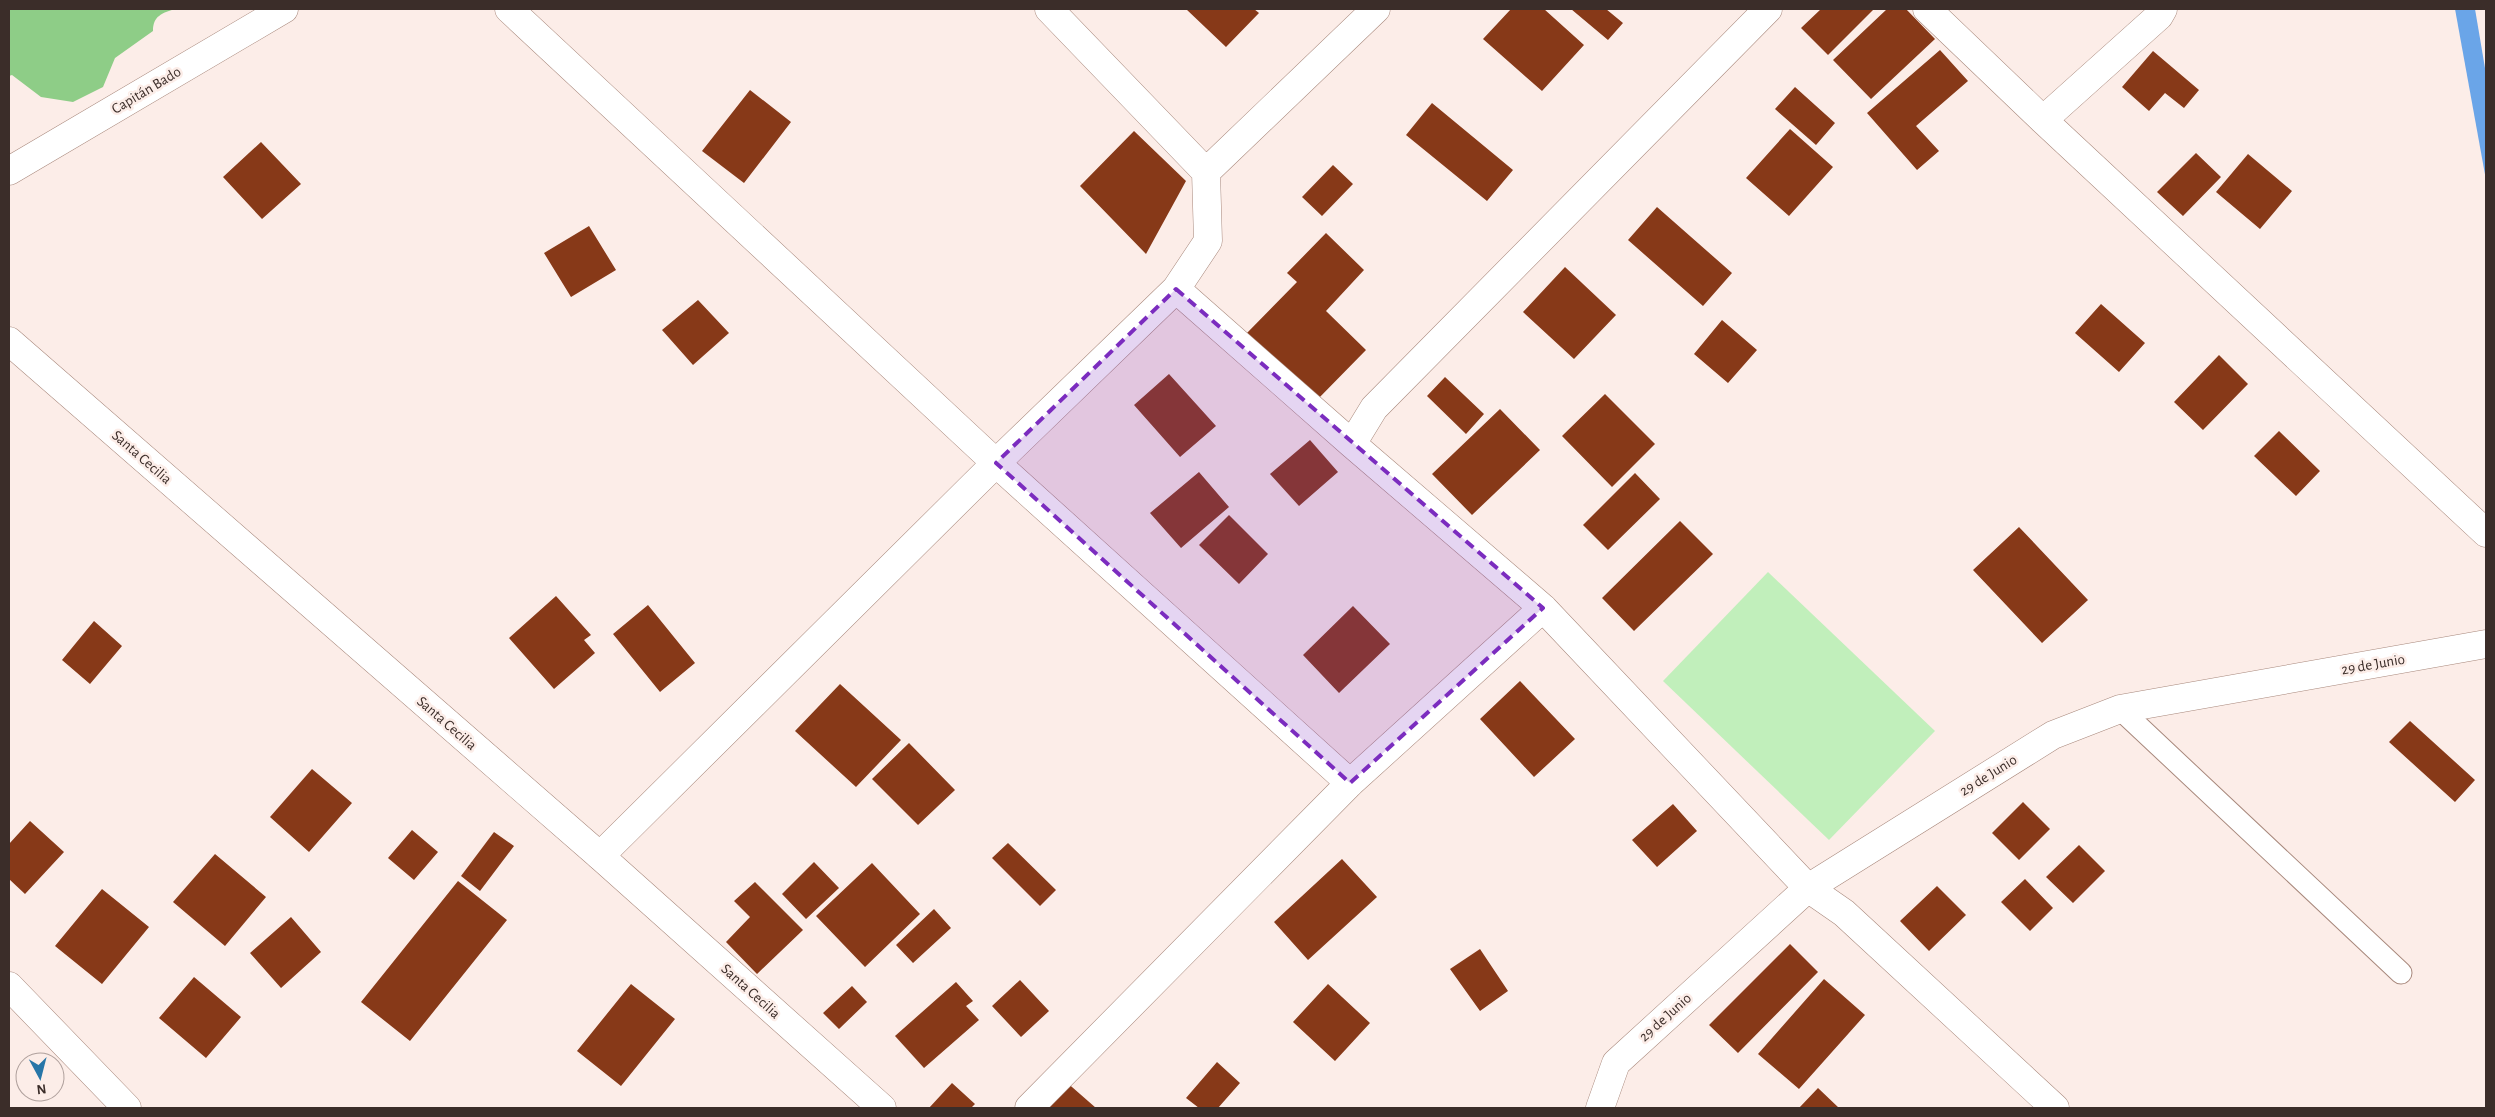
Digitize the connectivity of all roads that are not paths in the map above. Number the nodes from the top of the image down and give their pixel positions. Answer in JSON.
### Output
{"nodes":[{"id":1,"x":284,"y":9,"type":"edge"},
{"id":2,"x":509,"y":9,"type":"edge"},
{"id":3,"x":1050,"y":9,"type":"edge"},
{"id":4,"x":1376,"y":9,"type":"edge"},
{"id":5,"x":1768,"y":9,"type":"edge"},
{"id":6,"x":1927,"y":9,"type":"edge"},
{"id":7,"x":2163,"y":9,"type":"edge"},
{"id":8,"x":2043,"y":120,"type":"junction"},
{"id":9,"x":9,"y":171,"type":"edge"},
{"id":10,"x":1206,"y":172,"type":"junction"},
{"id":11,"x":1176,"y":289,"type":"junction"},
{"id":12,"x":9,"y":341,"type":"edge"},
{"id":13,"x":1352,"y":444,"type":"junction"},
{"id":14,"x":996,"y":463,"type":"junction"},
{"id":15,"x":2486,"y":533,"type":"edge"},
{"id":16,"x":1543,"y":608,"type":"junction"},
{"id":17,"x":2486,"y":644,"type":"edge"},
{"id":18,"x":2120,"y":709,"type":"junction"},
{"id":19,"x":1350,"y":783,"type":"junction"},
{"id":20,"x":600,"y":856,"type":"junction"},
{"id":21,"x":1808,"y":888,"type":"junction"},
{"id":22,"x":2401,"y":973,"type":"dead end"},
{"id":23,"x":9,"y":986,"type":"edge"},
{"id":24,"x":127,"y":1108,"type":"edge"},
{"id":25,"x":882,"y":1108,"type":"edge"},
{"id":26,"x":1029,"y":1108,"type":"edge"},
{"id":27,"x":1601,"y":1108,"type":"edge"},
{"id":28,"x":2055,"y":1108,"type":"edge"}],
"edges":[{"from":1,"to":9,"type":"street","name":"Capitán Bado"},
{"from":2,"to":14,"type":"street"},
{"from":3,"to":10,"type":"street"},
{"from":4,"to":10,"type":"street"},
{"from":5,"to":13,"type":"street"},
{"from":6,"to":8,"type":"street"},
{"from":7,"to":8,"type":"street"},
{"from":8,"to":15,"type":"street"},
{"from":10,"to":11,"type":"street"},
{"from":11,"to":13,"type":"street"},
{"from":11,"to":14,"type":"street"},
{"from":12,"to":20,"type":"street","name":"Santa Cecilia"},
{"from":13,"to":16,"type":"street"},
{"from":14,"to":19,"type":"street"},
{"from":14,"to":20,"type":"street"},
{"from":16,"to":19,"type":"street"},
{"from":16,"to":21,"type":"street"},
{"from":17,"to":18,"type":"street","name":"29 de Junio"},
{"from":18,"to":21,"type":"street","name":"29 de Junio"},
{"from":18,"to":22,"type":"lane"},
{"from":19,"to":26,"type":"street"},
{"from":20,"to":25,"type":"street","name":"Santa Cecilia"},
{"from":21,"to":27,"type":"street","name":"29 de Junio"},
{"from":21,"to":28,"type":"street"},
{"from":23,"to":24,"type":"street"}]}
